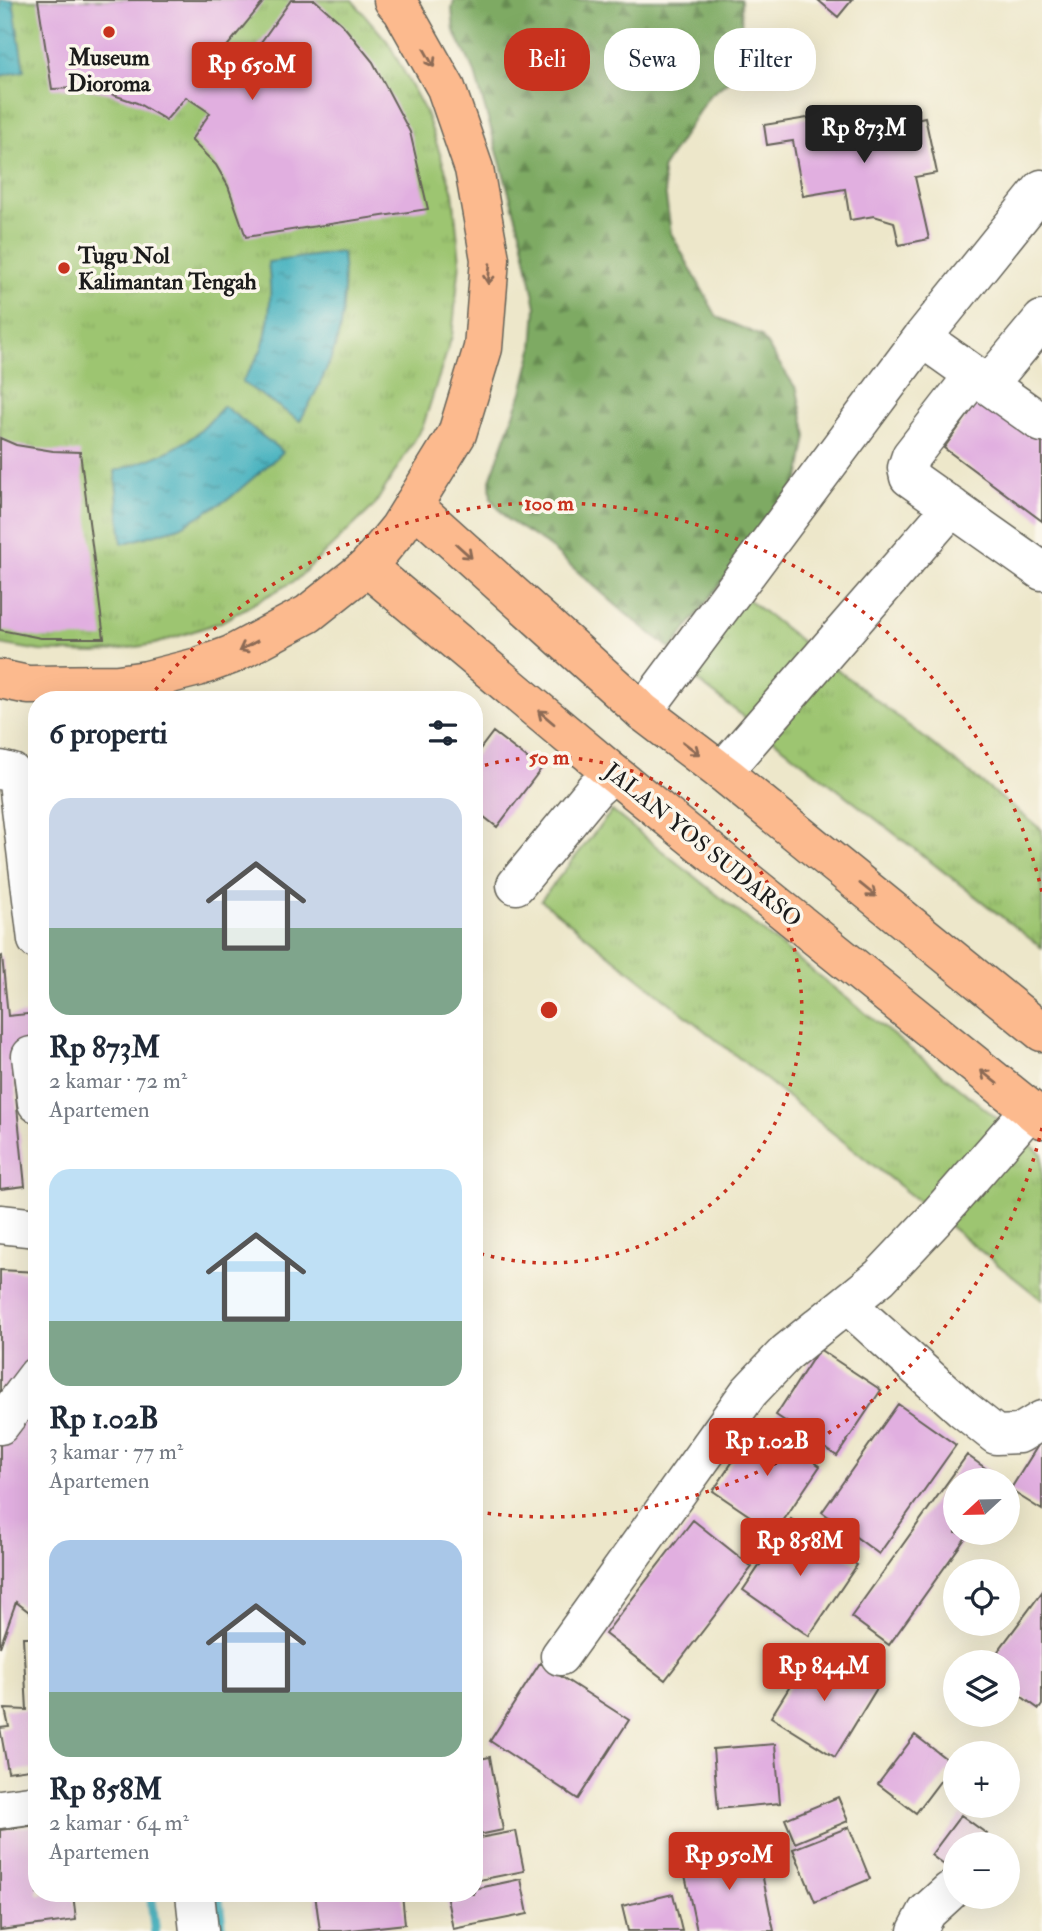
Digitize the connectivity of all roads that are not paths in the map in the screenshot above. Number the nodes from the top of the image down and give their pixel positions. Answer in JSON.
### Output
{"nodes":[{"id":1,"x":398,"y":3,"type":"edge"},
{"id":2,"x":1042,"y":188,"type":"edge"},
{"id":3,"x":1042,"y":320,"type":"edge"},
{"id":4,"x":922,"y":338,"type":"junction"},
{"id":5,"x":981,"y":380,"type":"junction"},
{"id":6,"x":1042,"y":423,"type":"edge"},
{"id":7,"x":413,"y":505,"type":"junction"},
{"id":8,"x":952,"y":507,"type":"junction"},
{"id":9,"x":367,"y":567,"type":"junction"},
{"id":10,"x":1042,"y":571,"type":"edge"},
{"id":11,"x":22,"y":688,"type":"edge"},
{"id":12,"x":64,"y":691,"type":"edge"},
{"id":13,"x":100,"y":691,"type":"edge"},
{"id":14,"x":643,"y":712,"type":"junction"},
{"id":15,"x":0,"y":770,"type":"edge"},
{"id":16,"x":722,"y":772,"type":"junction"},
{"id":17,"x":613,"y":773,"type":"junction"},
{"id":18,"x":28,"y":866,"type":"edge"},
{"id":19,"x":516,"y":885,"type":"dead end"},
{"id":20,"x":1042,"y":1032,"type":"edge"},
{"id":21,"x":1036,"y":1115,"type":"edge"},
{"id":22,"x":0,"y":1224,"type":"edge"},
{"id":23,"x":28,"y":1227,"type":"edge"},
{"id":24,"x":848,"y":1306,"type":"junction"},
{"id":25,"x":28,"y":1388,"type":"edge"},
{"id":26,"x":1042,"y":1420,"type":"edge"},
{"id":27,"x":0,"y":1425,"type":"edge"},
{"id":28,"x":560,"y":1656,"type":"dead end"},
{"id":29,"x":28,"y":1805,"type":"edge"},
{"id":30,"x":0,"y":1810,"type":"edge"},
{"id":31,"x":943,"y":1897,"type":"edge"},
{"id":32,"x":196,"y":1902,"type":"edge"},
{"id":33,"x":199,"y":1931,"type":"edge"},
{"id":34,"x":917,"y":1931,"type":"edge"}],
"edges":[{"from":1,"to":7,"type":"main road","one_way":true},
{"from":2,"to":4,"type":"street"},
{"from":3,"to":5,"type":"street"},
{"from":4,"to":5,"type":"street"},
{"from":4,"to":14,"type":"street"},
{"from":5,"to":6,"type":"street"},
{"from":5,"to":8,"type":"street"},
{"from":7,"to":9,"type":"main road"},
{"from":7,"to":14,"type":"main road","one_way":true},
{"from":8,"to":10,"type":"street"},
{"from":8,"to":16,"type":"street"},
{"from":9,"to":13,"type":"main road","one_way":true},
{"from":17,"to":9,"type":"main road","name":"JALAN YOS SUDARSO","one_way":true},
{"from":11,"to":12,"type":"main road"},
{"from":14,"to":16,"type":"main road","one_way":true},
{"from":15,"to":18,"type":"street"},
{"from":16,"to":20,"type":"main road","one_way":true},
{"from":17,"to":19,"type":"street"},
{"from":21,"to":17,"type":"main road","name":"JALAN YOS SUDARSO","one_way":true},
{"from":21,"to":24,"type":"street"},
{"from":22,"to":23,"type":"street"},
{"from":24,"to":26,"type":"street"},
{"from":24,"to":28,"type":"street"},
{"from":25,"to":27,"type":"street"},
{"from":29,"to":30,"type":"street"},
{"from":31,"to":34,"type":"street"},
{"from":32,"to":33,"type":"street"}]}
